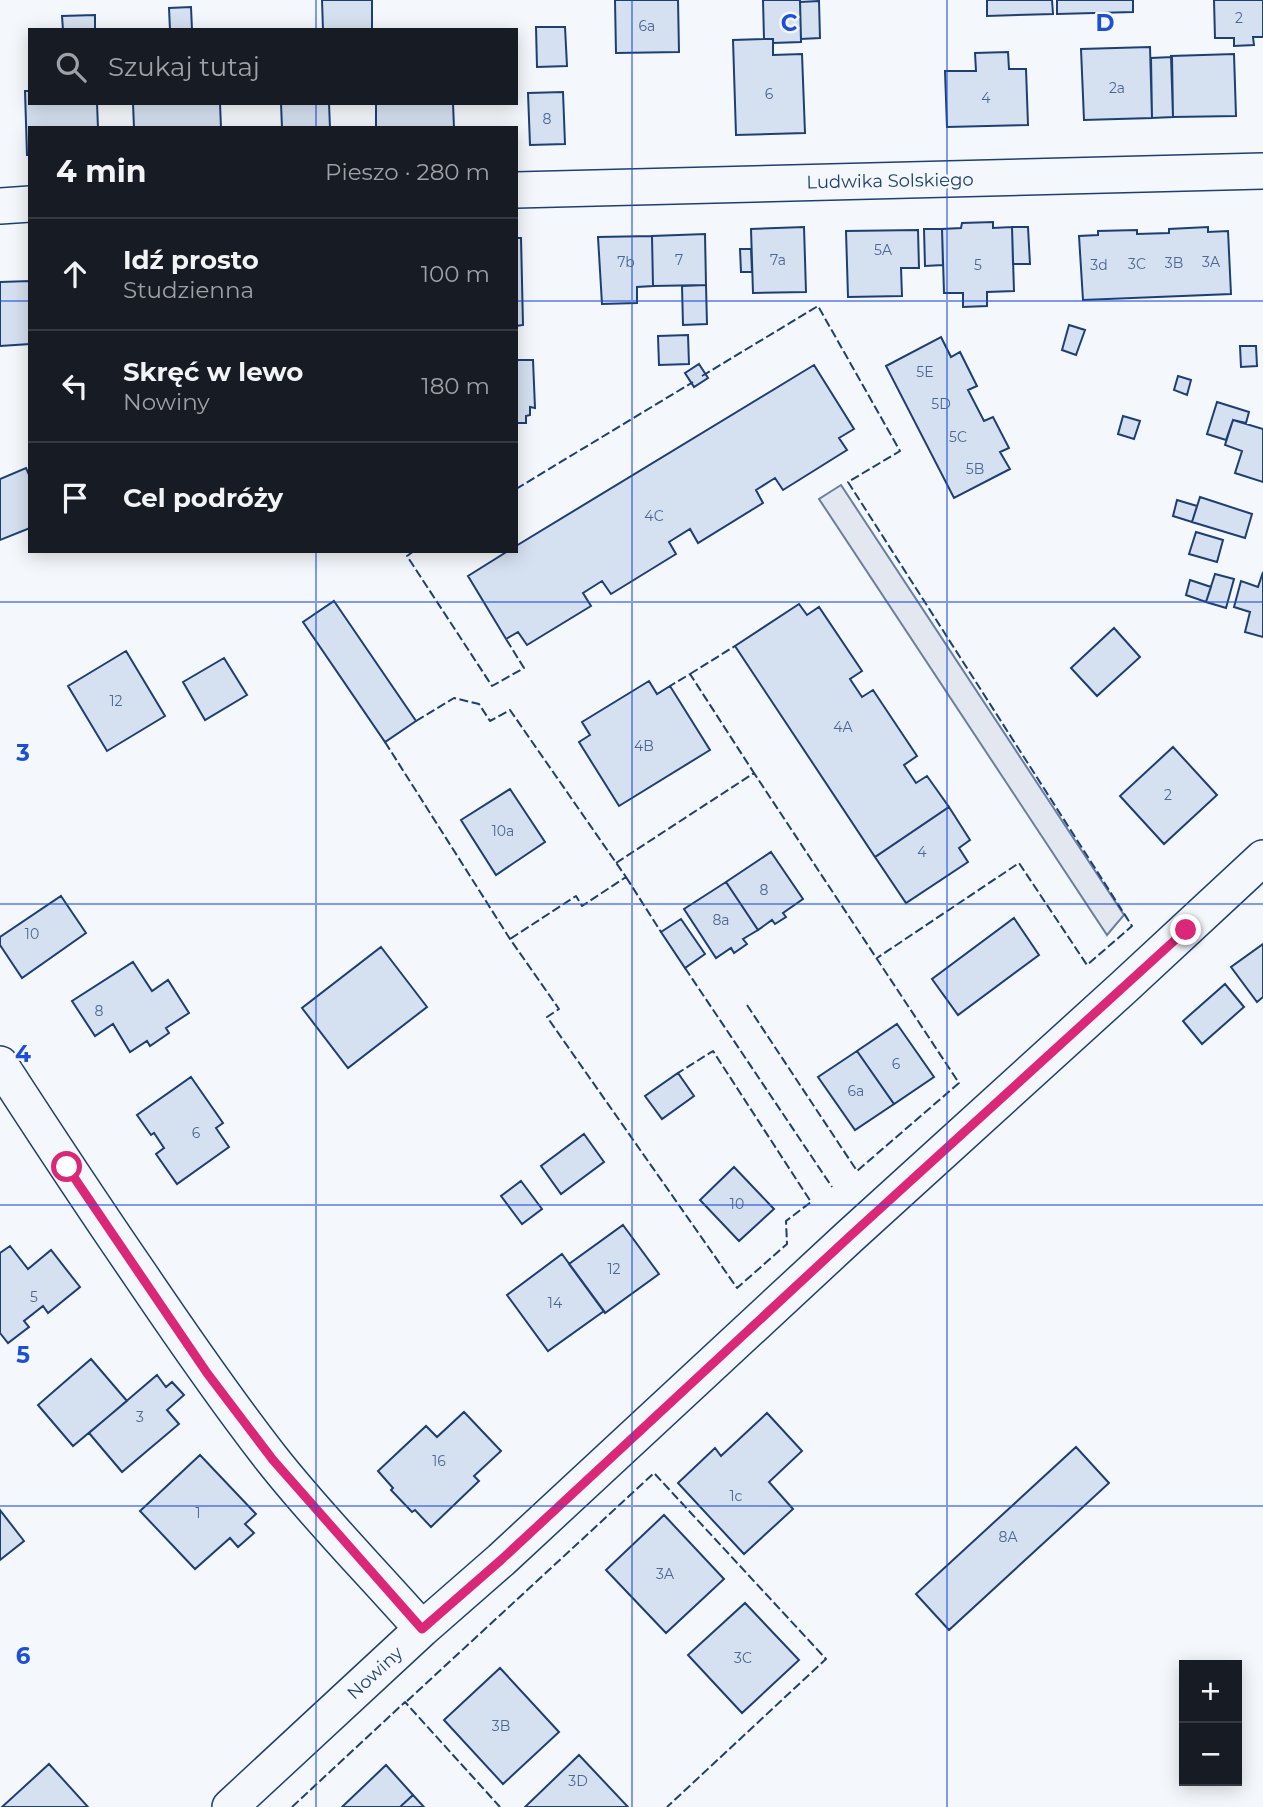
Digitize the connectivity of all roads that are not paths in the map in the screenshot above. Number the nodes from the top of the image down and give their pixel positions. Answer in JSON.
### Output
{"nodes":[{"id":1,"x":1263,"y":171,"type":"edge"},
{"id":2,"x":518,"y":190,"type":"edge"},
{"id":3,"x":28,"y":204,"type":"edge"},
{"id":4,"x":0,"y":206,"type":"edge"},
{"id":5,"x":1263,"y":858,"type":"edge"},
{"id":6,"x":0,"y":1064,"type":"edge"},
{"id":7,"x":422,"y":1629,"type":"junction"},
{"id":8,"x":230,"y":1807,"type":"edge"}],
"edges":[{"from":1,"to":2,"type":"street","name":"Ludwika Solskiego"},
{"from":3,"to":4,"type":"street"},
{"from":5,"to":7,"type":"street","name":"Nowiny"},
{"from":6,"to":7,"type":"street"},
{"from":7,"to":8,"type":"street","name":"Nowiny"}]}
